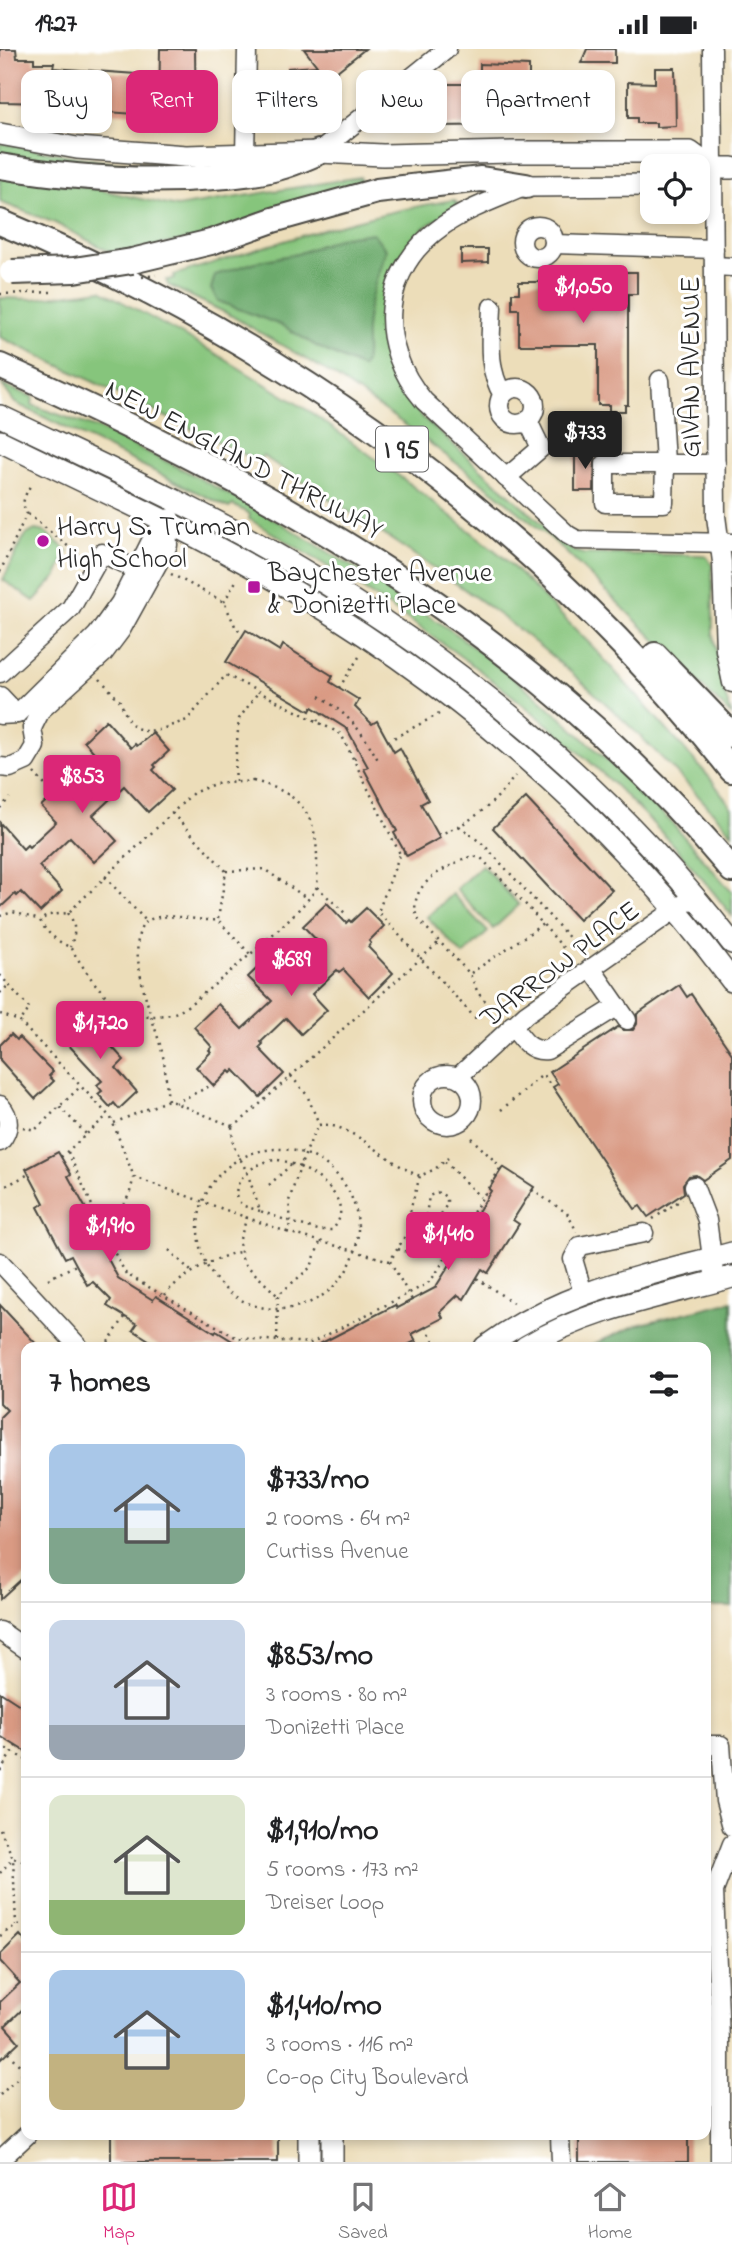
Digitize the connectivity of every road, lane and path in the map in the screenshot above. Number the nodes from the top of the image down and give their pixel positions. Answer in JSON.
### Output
{"nodes":[{"id":1,"x":247,"y":49,"type":"edge"},
{"id":2,"x":447,"y":49,"type":"edge"},
{"id":3,"x":712,"y":49,"type":"edge"},
{"id":4,"x":0,"y":134,"type":"edge"},
{"id":5,"x":319,"y":152,"type":"junction"},
{"id":6,"x":245,"y":155,"type":"junction"},
{"id":7,"x":0,"y":166,"type":"edge"},
{"id":8,"x":714,"y":172,"type":"edge"},
{"id":9,"x":640,"y":185,"type":"edge"},
{"id":10,"x":526,"y":186,"type":"junction"},
{"id":11,"x":0,"y":222,"type":"edge"},
{"id":12,"x":554,"y":244,"type":"dead end"},
{"id":13,"x":720,"y":261,"type":"edge"},
{"id":14,"x":6,"y":272,"type":"edge"},
{"id":15,"x":492,"y":307,"type":"dead end"},
{"id":16,"x":724,"y":362,"type":"edge"},
{"id":17,"x":0,"y":366,"type":"edge"},
{"id":18,"x":660,"y":380,"type":"dead end"},
{"id":19,"x":503,"y":395,"type":"junction"},
{"id":20,"x":0,"y":416,"type":"edge"},
{"id":21,"x":528,"y":421,"type":"junction"},
{"id":22,"x":0,"y":441,"type":"edge"},
{"id":23,"x":721,"y":454,"type":"edge"},
{"id":24,"x":506,"y":478,"type":"junction"},
{"id":25,"x":30,"y":486,"type":"dead end"},
{"id":26,"x":179,"y":503,"type":"junction"},
{"id":27,"x":27,"y":513,"type":"junction"},
{"id":28,"x":167,"y":522,"type":"junction"},
{"id":29,"x":517,"y":543,"type":"junction"},
{"id":30,"x":726,"y":543,"type":"edge"},
{"id":31,"x":80,"y":556,"type":"dead end"},
{"id":32,"x":137,"y":570,"type":"junction"},
{"id":33,"x":0,"y":572,"type":"edge"},
{"id":34,"x":169,"y":572,"type":"dead end"},
{"id":35,"x":236,"y":581,"type":"dead end"},
{"id":36,"x":224,"y":601,"type":"junction"},
{"id":37,"x":241,"y":633,"type":"dead end"},
{"id":38,"x":359,"y":657,"type":"dead end"},
{"id":39,"x":0,"y":673,"type":"edge"},
{"id":40,"x":98,"y":676,"type":"dead end"},
{"id":41,"x":732,"y":683,"type":"edge"},
{"id":42,"x":339,"y":688,"type":"dead end"},
{"id":43,"x":259,"y":691,"type":"junction"},
{"id":44,"x":0,"y":696,"type":"edge"},
{"id":45,"x":320,"y":697,"type":"dead end"},
{"id":46,"x":322,"y":713,"type":"dead end"},
{"id":47,"x":439,"y":714,"type":"dead end"},
{"id":48,"x":8,"y":715,"type":"edge"},
{"id":49,"x":317,"y":721,"type":"junction"},
{"id":50,"x":732,"y":735,"type":"edge"},
{"id":51,"x":388,"y":741,"type":"dead end"},
{"id":52,"x":361,"y":755,"type":"dead end"},
{"id":53,"x":354,"y":759,"type":"junction"},
{"id":54,"x":378,"y":760,"type":"dead end"},
{"id":55,"x":26,"y":761,"type":"junction"},
{"id":56,"x":0,"y":767,"type":"edge"},
{"id":57,"x":732,"y":770,"type":"edge"},
{"id":58,"x":515,"y":776,"type":"dead end"},
{"id":59,"x":236,"y":782,"type":"junction"},
{"id":60,"x":53,"y":794,"type":"dead end"},
{"id":61,"x":10,"y":797,"type":"dead end"},
{"id":62,"x":0,"y":808,"type":"edge"},
{"id":63,"x":172,"y":813,"type":"junction"},
{"id":64,"x":459,"y":826,"type":"junction"},
{"id":65,"x":438,"y":835,"type":"dead end"},
{"id":66,"x":732,"y":870,"type":"edge"},
{"id":67,"x":226,"y":871,"type":"junction"},
{"id":68,"x":105,"y":877,"type":"junction"},
{"id":69,"x":317,"y":887,"type":"junction"},
{"id":70,"x":526,"y":890,"type":"junction"},
{"id":71,"x":694,"y":896,"type":"junction"},
{"id":72,"x":519,"y":897,"type":"junction"},
{"id":73,"x":308,"y":899,"type":"junction"},
{"id":74,"x":675,"y":910,"type":"junction"},
{"id":75,"x":68,"y":913,"type":"junction"},
{"id":76,"x":346,"y":914,"type":"dead end"},
{"id":77,"x":0,"y":916,"type":"edge"},
{"id":78,"x":40,"y":920,"type":"junction"},
{"id":79,"x":218,"y":920,"type":"junction"},
{"id":80,"x":146,"y":921,"type":"junction"},
{"id":81,"x":543,"y":924,"type":"junction"},
{"id":82,"x":439,"y":941,"type":"junction"},
{"id":83,"x":732,"y":943,"type":"edge"},
{"id":84,"x":575,"y":944,"type":"dead end"},
{"id":85,"x":70,"y":947,"type":"junction"},
{"id":86,"x":565,"y":950,"type":"dead end"},
{"id":87,"x":250,"y":954,"type":"junction"},
{"id":88,"x":421,"y":958,"type":"junction"},
{"id":89,"x":591,"y":968,"type":"junction"},
{"id":90,"x":470,"y":974,"type":"junction"},
{"id":91,"x":0,"y":975,"type":"edge"},
{"id":92,"x":732,"y":981,"type":"edge"},
{"id":93,"x":9,"y":985,"type":"junction"},
{"id":94,"x":0,"y":993,"type":"edge"},
{"id":95,"x":490,"y":1006,"type":"dead end"},
{"id":96,"x":0,"y":1014,"type":"edge"},
{"id":97,"x":152,"y":1016,"type":"junction"},
{"id":98,"x":476,"y":1019,"type":"dead end"},
{"id":99,"x":19,"y":1021,"type":"junction"},
{"id":100,"x":512,"y":1025,"type":"junction"},
{"id":101,"x":291,"y":1076,"type":"junction"},
{"id":102,"x":458,"y":1077,"type":"dead end"},
{"id":103,"x":210,"y":1086,"type":"dead end"},
{"id":104,"x":80,"y":1087,"type":"junction"},
{"id":105,"x":551,"y":1087,"type":"dead end"},
{"id":106,"x":167,"y":1100,"type":"junction"},
{"id":107,"x":175,"y":1103,"type":"junction"},
{"id":108,"x":0,"y":1105,"type":"edge"},
{"id":109,"x":60,"y":1107,"type":"junction"},
{"id":110,"x":501,"y":1109,"type":"dead end"},
{"id":111,"x":108,"y":1115,"type":"junction"},
{"id":112,"x":114,"y":1123,"type":"junction"},
{"id":113,"x":319,"y":1125,"type":"junction"},
{"id":114,"x":233,"y":1126,"type":"junction"},
{"id":115,"x":35,"y":1130,"type":"dead end"},
{"id":116,"x":87,"y":1135,"type":"junction"},
{"id":117,"x":471,"y":1138,"type":"dead end"},
{"id":118,"x":0,"y":1142,"type":"edge"},
{"id":119,"x":68,"y":1152,"type":"junction"},
{"id":120,"x":306,"y":1153,"type":"junction"},
{"id":121,"x":61,"y":1157,"type":"dead end"},
{"id":122,"x":239,"y":1159,"type":"junction"},
{"id":123,"x":292,"y":1164,"type":"junction"},
{"id":124,"x":300,"y":1167,"type":"junction"},
{"id":125,"x":247,"y":1172,"type":"junction"},
{"id":126,"x":29,"y":1174,"type":"dead end"},
{"id":127,"x":420,"y":1177,"type":"junction"},
{"id":128,"x":134,"y":1178,"type":"junction"},
{"id":129,"x":269,"y":1185,"type":"dead end"},
{"id":130,"x":694,"y":1186,"type":"dead end"},
{"id":131,"x":0,"y":1189,"type":"edge"},
{"id":132,"x":532,"y":1190,"type":"dead end"},
{"id":133,"x":481,"y":1198,"type":"junction"},
{"id":134,"x":203,"y":1201,"type":"junction"},
{"id":135,"x":260,"y":1212,"type":"junction"},
{"id":136,"x":247,"y":1217,"type":"junction"},
{"id":137,"x":290,"y":1222,"type":"junction"},
{"id":138,"x":287,"y":1232,"type":"junction"},
{"id":139,"x":644,"y":1233,"type":"dead end"},
{"id":140,"x":572,"y":1237,"type":"dead end"},
{"id":141,"x":427,"y":1239,"type":"junction"},
{"id":142,"x":108,"y":1241,"type":"junction"},
{"id":143,"x":320,"y":1242,"type":"junction"},
{"id":144,"x":398,"y":1249,"type":"junction"},
{"id":145,"x":169,"y":1250,"type":"dead end"},
{"id":146,"x":104,"y":1251,"type":"dead end"},
{"id":147,"x":240,"y":1252,"type":"junction"},
{"id":148,"x":355,"y":1252,"type":"junction"},
{"id":149,"x":723,"y":1256,"type":"edge"},
{"id":150,"x":446,"y":1257,"type":"junction"},
{"id":151,"x":390,"y":1261,"type":"junction"},
{"id":152,"x":452,"y":1261,"type":"dead end"},
{"id":153,"x":0,"y":1262,"type":"edge"},
{"id":154,"x":76,"y":1265,"type":"dead end"},
{"id":155,"x":206,"y":1265,"type":"junction"},
{"id":156,"x":193,"y":1273,"type":"junction"},
{"id":157,"x":477,"y":1278,"type":"dead end"},
{"id":158,"x":48,"y":1279,"type":"dead end"},
{"id":159,"x":724,"y":1279,"type":"edge"},
{"id":160,"x":144,"y":1284,"type":"junction"},
{"id":161,"x":140,"y":1292,"type":"dead end"},
{"id":162,"x":583,"y":1293,"type":"junction"},
{"id":163,"x":408,"y":1294,"type":"junction"},
{"id":164,"x":278,"y":1295,"type":"junction"},
{"id":165,"x":165,"y":1296,"type":"junction"},
{"id":166,"x":412,"y":1300,"type":"dead end"},
{"id":167,"x":513,"y":1303,"type":"dead end"},
{"id":168,"x":278,"y":1310,"type":"junction"},
{"id":169,"x":590,"y":1315,"type":"junction"},
{"id":170,"x":125,"y":1317,"type":"dead end"},
{"id":171,"x":426,"y":1327,"type":"dead end"},
{"id":172,"x":237,"y":1338,"type":"junction"},
{"id":173,"x":277,"y":1341,"type":"junction"},
{"id":174,"x":74,"y":1342,"type":"edge"},
{"id":175,"x":108,"y":1342,"type":"dead end"},
{"id":176,"x":234,"y":1342,"type":"dead end"},
{"id":177,"x":294,"y":1342,"type":"edge"},
{"id":178,"x":313,"y":1342,"type":"edge"},
{"id":179,"x":434,"y":1342,"type":"edge"},
{"id":180,"x":493,"y":1342,"type":"edge"},
{"id":181,"x":536,"y":1342,"type":"edge"},
{"id":182,"x":0,"y":1631,"type":"edge"},
{"id":183,"x":21,"y":1640,"type":"edge"},
{"id":184,"x":0,"y":1745,"type":"edge"},
{"id":185,"x":711,"y":1745,"type":"edge"},
{"id":186,"x":16,"y":1746,"type":"dead end"},
{"id":187,"x":12,"y":1752,"type":"junction"},
{"id":188,"x":21,"y":1757,"type":"edge"},
{"id":189,"x":0,"y":1771,"type":"edge"},
{"id":190,"x":732,"y":1827,"type":"edge"},
{"id":191,"x":0,"y":1829,"type":"edge"},
{"id":192,"x":732,"y":1845,"type":"edge"},
{"id":193,"x":13,"y":1858,"type":"junction"},
{"id":194,"x":21,"y":1860,"type":"edge"},
{"id":195,"x":0,"y":1873,"type":"edge"},
{"id":196,"x":21,"y":1924,"type":"edge"},
{"id":197,"x":16,"y":1925,"type":"junction"},
{"id":198,"x":0,"y":1936,"type":"edge"},
{"id":199,"x":719,"y":2017,"type":"edge"},
{"id":200,"x":8,"y":2053,"type":"dead end"},
{"id":201,"x":21,"y":2066,"type":"edge"},
{"id":202,"x":21,"y":2076,"type":"edge"},
{"id":203,"x":0,"y":2095,"type":"edge"},
{"id":204,"x":22,"y":2140,"type":"edge"},
{"id":205,"x":309,"y":2140,"type":"edge"},
{"id":206,"x":332,"y":2140,"type":"edge"},
{"id":207,"x":560,"y":2140,"type":"edge"},
{"id":208,"x":0,"y":2160,"type":"edge"},
{"id":209,"x":309,"y":2162,"type":"edge"},
{"id":210,"x":332,"y":2162,"type":"edge"},
{"id":211,"x":561,"y":2162,"type":"edge"},
{"id":212,"x":720,"y":2162,"type":"edge"}],
"edges":[{"from":1,"to":6,"type":"street"},
{"from":2,"to":5,"type":"street"},
{"from":3,"to":8,"type":"street","name":"GIVAN AVENUE"},
{"from":4,"to":6,"type":"main road"},
{"from":5,"to":6,"type":"main road"},
{"from":5,"to":7,"type":"highway"},
{"from":5,"to":8,"type":"main road"},
{"from":8,"to":13,"type":"street","name":"GIVAN AVENUE"},
{"from":9,"to":10,"type":"main road"},
{"from":10,"to":14,"type":"highway","bridge":true},
{"from":10,"to":24,"type":"street"},
{"from":11,"to":29,"type":"highway","number":"I 95"},
{"from":12,"to":13,"type":"street"},
{"from":13,"to":16,"type":"street","name":"GIVAN AVENUE"},
{"from":15,"to":19,"type":"street"},
{"from":16,"to":23,"type":"street","name":"GIVAN AVENUE"},
{"from":17,"to":66,"type":"highway","name":"NEW ENGLAND THRUWAY"},
{"from":18,"to":23,"type":"street"},
{"from":19,"to":21,"type":"street"},
{"from":19,"to":21,"type":"street"},
{"from":20,"to":26,"type":"main road"},
{"from":21,"to":24,"type":"street"},
{"from":22,"to":28,"type":"main road"},
{"from":23,"to":30,"type":"street","name":"GIVAN AVENUE"},
{"from":24,"to":30,"type":"street"},
{"from":25,"to":27,"type":"path"},
{"from":26,"to":28,"type":"street"},
{"from":26,"to":71,"type":"main road"},
{"from":27,"to":31,"type":"path"},
{"from":27,"to":33,"type":"path"},
{"from":28,"to":32,"type":"street"},
{"from":28,"to":55,"type":"street"},
{"from":28,"to":74,"type":"main road"},
{"from":29,"to":50,"type":"highway"},
{"from":29,"to":57,"type":"highway","number":"I 95"},
{"from":30,"to":41,"type":"street","name":"GIVAN AVENUE"},
{"from":32,"to":39,"type":"street"},
{"from":32,"to":48,"type":"street"},
{"from":34,"to":36,"type":"path"},
{"from":35,"to":36,"type":"path"},
{"from":36,"to":37,"type":"path"},
{"from":38,"to":42,"type":"path"},
{"from":40,"to":43,"type":"path"},
{"from":43,"to":49,"type":"path"},
{"from":43,"to":59,"type":"path"},
{"from":44,"to":48,"type":"street"},
{"from":45,"to":54,"type":"path"},
{"from":46,"to":49,"type":"path"},
{"from":47,"to":51,"type":"path"},
{"from":49,"to":53,"type":"path"},
{"from":52,"to":53,"type":"path"},
{"from":53,"to":88,"type":"path"},
{"from":55,"to":56,"type":"street"},
{"from":55,"to":60,"type":"path"},
{"from":58,"to":64,"type":"path"},
{"from":59,"to":63,"type":"path"},
{"from":59,"to":69,"type":"path"},
{"from":61,"to":62,"type":"path"},
{"from":63,"to":67,"type":"path"},
{"from":63,"to":68,"type":"path"},
{"from":64,"to":65,"type":"path"},
{"from":64,"to":70,"type":"path"},
{"from":67,"to":73,"type":"path"},
{"from":67,"to":79,"type":"path"},
{"from":68,"to":75,"type":"path"},
{"from":68,"to":80,"type":"path"},
{"from":69,"to":73,"type":"path"},
{"from":69,"to":76,"type":"path"},
{"from":70,"to":72,"type":"path"},
{"from":70,"to":84,"type":"path"},
{"from":71,"to":74,"type":"street","name":"DARROW PLACE"},
{"from":71,"to":83,"type":"main road"},
{"from":72,"to":81,"type":"path"},
{"from":72,"to":82,"type":"path"},
{"from":73,"to":87,"type":"path"},
{"from":74,"to":89,"type":"street","name":"DARROW PLACE"},
{"from":74,"to":92,"type":"main road"},
{"from":75,"to":78,"type":"path"},
{"from":75,"to":85,"type":"path"},
{"from":77,"to":78,"type":"path"},
{"from":78,"to":85,"type":"path"},
{"from":79,"to":80,"type":"path"},
{"from":79,"to":87,"type":"path"},
{"from":80,"to":97,"type":"path"},
{"from":81,"to":86,"type":"path"},
{"from":81,"to":90,"type":"path"},
{"from":82,"to":88,"type":"path"},
{"from":82,"to":90,"type":"path"},
{"from":85,"to":97,"type":"path"},
{"from":87,"to":97,"type":"path"},
{"from":88,"to":98,"type":"path"},
{"from":88,"to":101,"type":"path"},
{"from":89,"to":100,"type":"street","name":"DARROW PLACE"},
{"from":89,"to":100,"type":"street"},
{"from":90,"to":95,"type":"path"},
{"from":91,"to":93,"type":"path"},
{"from":93,"to":94,"type":"path"},
{"from":93,"to":99,"type":"path"},
{"from":96,"to":99,"type":"path"},
{"from":97,"to":106,"type":"path"},
{"from":99,"to":104,"type":"path"},
{"from":100,"to":102,"type":"street","name":"DARROW PLACE"},
{"from":101,"to":113,"type":"path"},
{"from":101,"to":114,"type":"path"},
{"from":103,"to":107,"type":"path"},
{"from":104,"to":109,"type":"path"},
{"from":104,"to":111,"type":"path"},
{"from":105,"to":110,"type":"path"},
{"from":106,"to":107,"type":"path"},
{"from":106,"to":112,"type":"path"},
{"from":107,"to":114,"type":"path"},
{"from":108,"to":118,"type":"street"},
{"from":109,"to":115,"type":"path"},
{"from":109,"to":116,"type":"path"},
{"from":111,"to":112,"type":"path"},
{"from":111,"to":116,"type":"path"},
{"from":112,"to":128,"type":"path"},
{"from":113,"to":120,"type":"path"},
{"from":113,"to":127,"type":"path"},
{"from":114,"to":122,"type":"path"},
{"from":116,"to":119,"type":"path"},
{"from":117,"to":133,"type":"path"},
{"from":119,"to":121,"type":"path"},
{"from":119,"to":142,"type":"path"},
{"from":120,"to":122,"type":"path"},
{"from":120,"to":124,"type":"path"},
{"from":120,"to":148,"type":"path"},
{"from":122,"to":125,"type":"path"},
{"from":122,"to":134,"type":"path"},
{"from":123,"to":124,"type":"path"},
{"from":123,"to":125,"type":"path"},
{"from":123,"to":129,"type":"path"},
{"from":124,"to":137,"type":"path"},
{"from":124,"to":137,"type":"path"},
{"from":125,"to":135,"type":"path"},
{"from":125,"to":135,"type":"path"},
{"from":126,"to":131,"type":"path"},
{"from":127,"to":133,"type":"path"},
{"from":127,"to":144,"type":"path"},
{"from":128,"to":134,"type":"path"},
{"from":128,"to":142,"type":"path"},
{"from":130,"to":149,"type":"street"},
{"from":132,"to":140,"type":"path"},
{"from":133,"to":150,"type":"path"},
{"from":134,"to":136,"type":"path"},
{"from":134,"to":155,"type":"path"},
{"from":135,"to":137,"type":"path"},
{"from":136,"to":138,"type":"path"},
{"from":136,"to":147,"type":"path"},
{"from":137,"to":138,"type":"path"},
{"from":138,"to":143,"type":"path"},
{"from":139,"to":162,"type":"street"},
{"from":141,"to":141,"type":"path"},
{"from":141,"to":144,"type":"path"},
{"from":142,"to":146,"type":"path"},
{"from":142,"to":160,"type":"path"},
{"from":143,"to":148,"type":"path"},
{"from":143,"to":164,"type":"path"},
{"from":144,"to":151,"type":"path"},
{"from":145,"to":156,"type":"path"},
{"from":147,"to":155,"type":"path"},
{"from":147,"to":164,"type":"path"},
{"from":148,"to":151,"type":"path"},
{"from":148,"to":168,"type":"path"},
{"from":149,"to":159,"type":"street"},
{"from":149,"to":162,"type":"main road"},
{"from":150,"to":152,"type":"path"},
{"from":150,"to":163,"type":"path"},
{"from":151,"to":163,"type":"path"},
{"from":153,"to":174,"type":"street"},
{"from":154,"to":158,"type":"path"},
{"from":155,"to":156,"type":"path"},
{"from":155,"to":168,"type":"path"},
{"from":156,"to":165,"type":"path"},
{"from":157,"to":167,"type":"path"},
{"from":159,"to":169,"type":"main road"},
{"from":160,"to":161,"type":"path"},
{"from":160,"to":165,"type":"path"},
{"from":162,"to":169,"type":"main road"},
{"from":162,"to":180,"type":"main road"},
{"from":163,"to":166,"type":"path"},
{"from":163,"to":178,"type":"path"},
{"from":164,"to":168,"type":"path"},
{"from":165,"to":172,"type":"path"},
{"from":168,"to":173,"type":"path"},
{"from":169,"to":181,"type":"main road"},
{"from":170,"to":175,"type":"path"},
{"from":171,"to":179,"type":"path"},
{"from":172,"to":173,"type":"path"},
{"from":172,"to":176,"type":"path"},
{"from":173,"to":177,"type":"path"},
{"from":182,"to":183,"type":"street"},
{"from":184,"to":187,"type":"path"},
{"from":185,"to":190,"type":"street"},
{"from":186,"to":187,"type":"path"},
{"from":187,"to":188,"type":"path"},
{"from":187,"to":189,"type":"path"},
{"from":191,"to":193,"type":"path"},
{"from":192,"to":199,"type":"street"},
{"from":193,"to":194,"type":"path"},
{"from":193,"to":195,"type":"path"},
{"from":193,"to":197,"type":"path"},
{"from":196,"to":197,"type":"path"},
{"from":197,"to":198,"type":"path"},
{"from":199,"to":212,"type":"street"},
{"from":200,"to":201,"type":"path"},
{"from":202,"to":203,"type":"path"},
{"from":204,"to":208,"type":"street"},
{"from":205,"to":209,"type":"main road"},
{"from":206,"to":210,"type":"main road"},
{"from":207,"to":211,"type":"street"}]}
